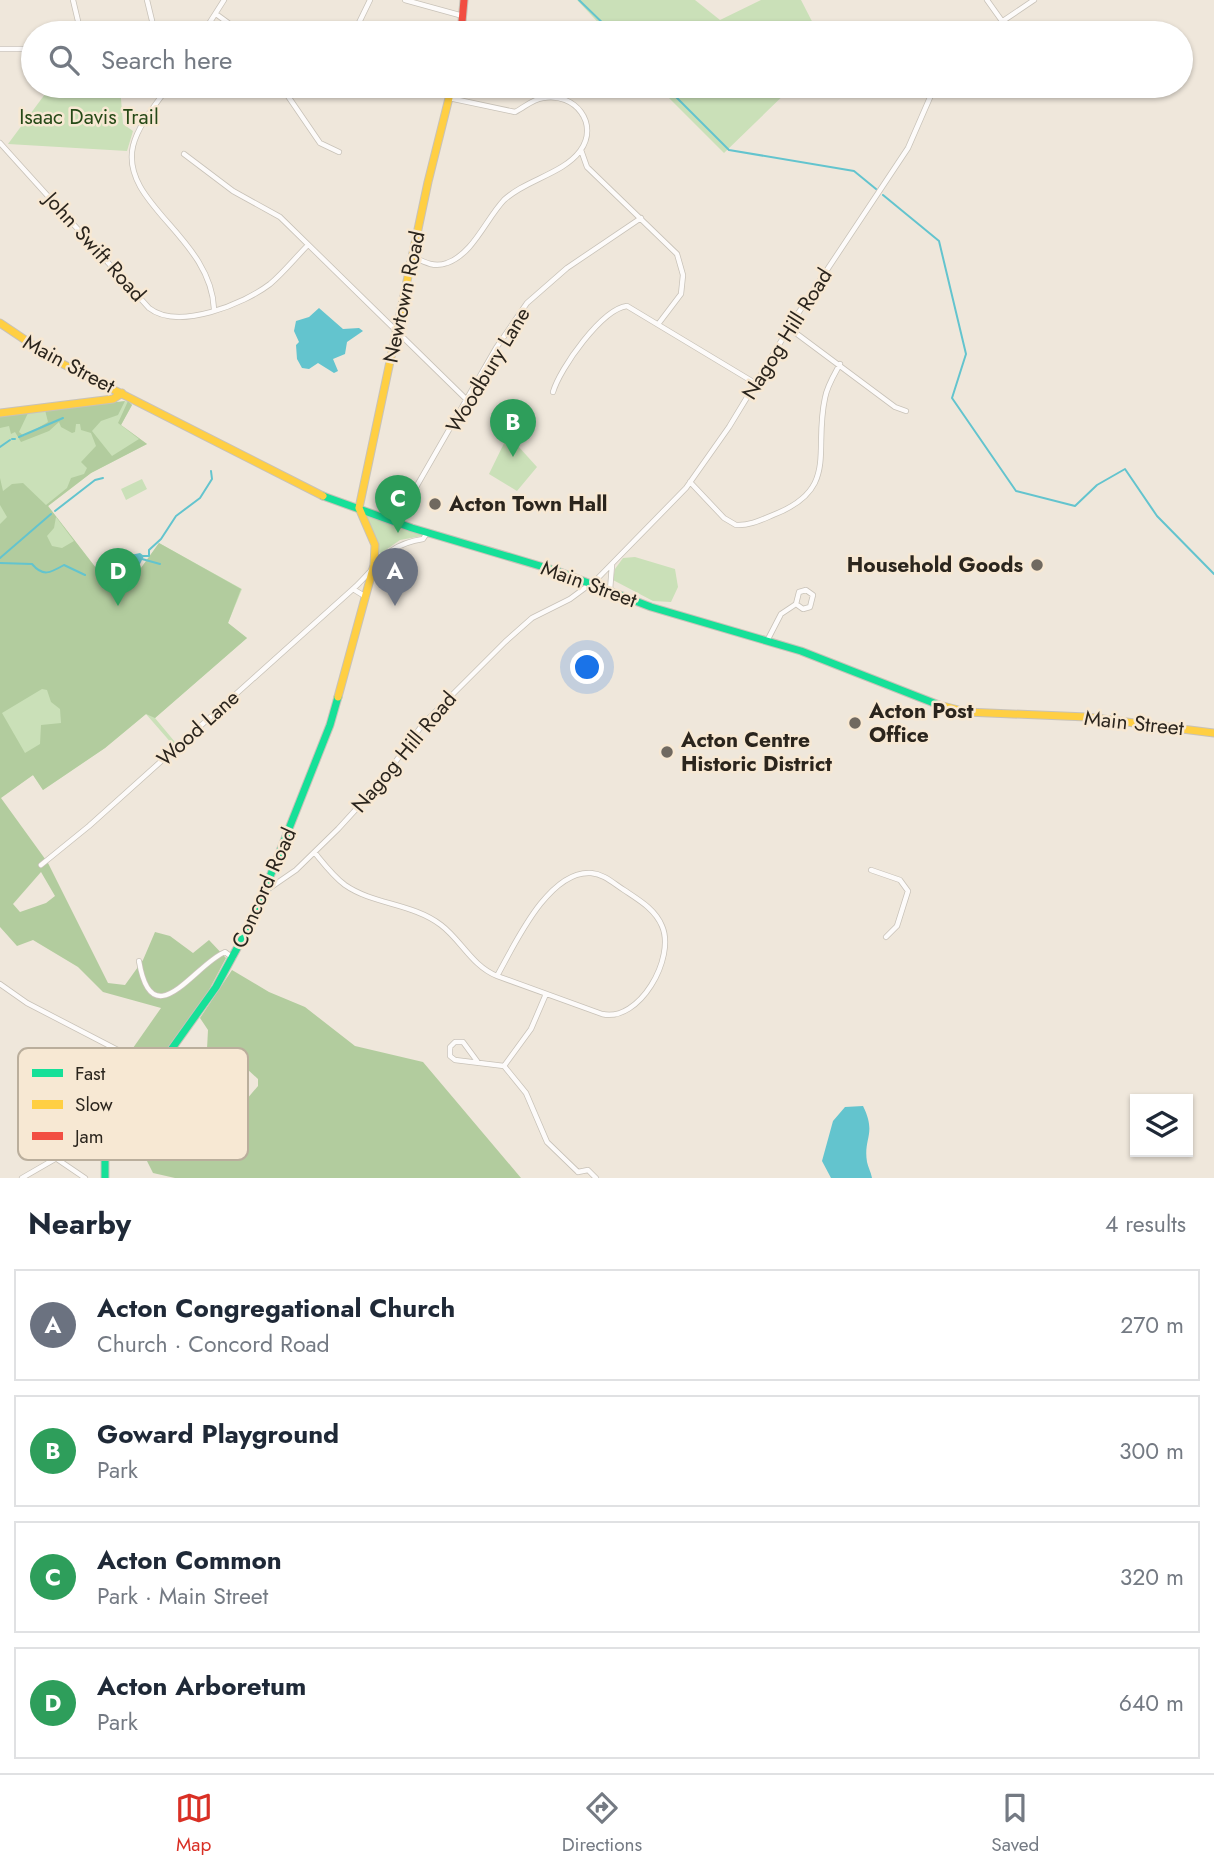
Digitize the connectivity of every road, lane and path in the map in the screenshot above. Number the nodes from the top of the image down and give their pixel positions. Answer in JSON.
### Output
{"nodes":[{"id":1,"x":73,"y":0,"type":"edge"},
{"id":2,"x":147,"y":0,"type":"edge"},
{"id":3,"x":224,"y":0,"type":"edge"},
{"id":4,"x":370,"y":0,"type":"edge"},
{"id":5,"x":405,"y":0,"type":"edge"},
{"id":6,"x":464,"y":0,"type":"edge"},
{"id":7,"x":987,"y":0,"type":"edge"},
{"id":8,"x":1034,"y":0,"type":"edge"},
{"id":9,"x":215,"y":15,"type":"junction"},
{"id":10,"x":463,"y":16,"type":"junction"},
{"id":11,"x":78,"y":21,"type":"edge"},
{"id":12,"x":152,"y":21,"type":"edge"},
{"id":13,"x":211,"y":21,"type":"edge"},
{"id":14,"x":224,"y":21,"type":"edge"},
{"id":15,"x":360,"y":21,"type":"edge"},
{"id":16,"x":462,"y":21,"type":"edge"},
{"id":17,"x":1002,"y":21,"type":"joint"},
{"id":18,"x":0,"y":49,"type":"edge"},
{"id":19,"x":21,"y":49,"type":"edge"},
{"id":20,"x":161,"y":98,"type":"edge"},
{"id":21,"x":289,"y":98,"type":"edge"},
{"id":22,"x":449,"y":98,"type":"joint"},
{"id":23,"x":543,"y":98,"type":"edge"},
{"id":24,"x":552,"y":98,"type":"edge"},
{"id":25,"x":930,"y":98,"type":"edge"},
{"id":26,"x":0,"y":143,"type":"edge"},
{"id":27,"x":581,"y":149,"type":"junction"},
{"id":28,"x":339,"y":152,"type":"dead end"},
{"id":29,"x":184,"y":154,"type":"dead end"},
{"id":30,"x":640,"y":218,"type":"junction"},
{"id":31,"x":308,"y":245,"type":"junction"},
{"id":32,"x":412,"y":256,"type":"junction"},
{"id":33,"x":214,"y":309,"type":"junction"},
{"id":34,"x":0,"y":323,"type":"edge"},
{"id":35,"x":659,"y":324,"type":"junction"},
{"id":36,"x":789,"y":328,"type":"junction"},
{"id":37,"x":397,"y":331,"type":"junction"},
{"id":38,"x":840,"y":364,"type":"junction"},
{"id":39,"x":755,"y":383,"type":"junction"},
{"id":40,"x":553,"y":392,"type":"dead end"},
{"id":41,"x":122,"y":393,"type":"junction"},
{"id":42,"x":467,"y":400,"type":"junction"},
{"id":43,"x":906,"y":411,"type":"dead end"},
{"id":44,"x":0,"y":413,"type":"edge"},
{"id":45,"x":690,"y":482,"type":"junction"},
{"id":46,"x":359,"y":508,"type":"junction"},
{"id":47,"x":396,"y":522,"type":"junction"},
{"id":48,"x":427,"y":532,"type":"junction"},
{"id":49,"x":612,"y":564,"type":"junction"},
{"id":50,"x":373,"y":567,"type":"junction"},
{"id":51,"x":589,"y":582,"type":"junction"},
{"id":52,"x":353,"y":589,"type":"junction"},
{"id":53,"x":610,"y":590,"type":"junction"},
{"id":54,"x":366,"y":597,"type":"junction"},
{"id":55,"x":796,"y":604,"type":"junction"},
{"id":56,"x":767,"y":640,"type":"junction"},
{"id":57,"x":1214,"y":733,"type":"edge"},
{"id":58,"x":315,"y":853,"type":"junction"},
{"id":59,"x":41,"y":865,"type":"dead end"},
{"id":60,"x":871,"y":870,"type":"dead end"},
{"id":61,"x":264,"y":892,"type":"junction"},
{"id":62,"x":886,"y":937,"type":"dead end"},
{"id":63,"x":233,"y":958,"type":"junction"},
{"id":64,"x":139,"y":961,"type":"dead end"},
{"id":65,"x":496,"y":976,"type":"junction"},
{"id":66,"x":0,"y":984,"type":"edge"},
{"id":67,"x":546,"y":995,"type":"junction"},
{"id":68,"x":114,"y":1048,"type":"edge"},
{"id":69,"x":173,"y":1048,"type":"edge"},
{"id":70,"x":477,"y":1061,"type":"junction"},
{"id":71,"x":504,"y":1066,"type":"junction"},
{"id":72,"x":53,"y":1160,"type":"edge"},
{"id":73,"x":59,"y":1160,"type":"edge"},
{"id":74,"x":105,"y":1160,"type":"edge"},
{"id":75,"x":577,"y":1175,"type":"edge"},
{"id":76,"x":22,"y":1178,"type":"edge"},
{"id":77,"x":85,"y":1178,"type":"edge"},
{"id":78,"x":105,"y":1178,"type":"edge"},
{"id":79,"x":596,"y":1178,"type":"edge"}],
"edges":[{"from":1,"to":11,"type":"street"},
{"from":2,"to":12,"type":"street"},
{"from":3,"to":9,"type":"street"},
{"from":4,"to":15,"type":"street"},
{"from":5,"to":10,"type":"street"},
{"from":6,"to":10,"type":"street"},
{"from":7,"to":17,"type":"street"},
{"from":8,"to":17,"type":"street"},
{"from":9,"to":13,"type":"street"},
{"from":9,"to":14,"type":"street"},
{"from":10,"to":16,"type":"street"},
{"from":18,"to":19,"type":"street"},
{"from":20,"to":33,"type":"street"},
{"from":21,"to":28,"type":"street"},
{"from":22,"to":23,"type":"street"},
{"from":22,"to":32,"type":"street","name":"Newtown Road"},
{"from":24,"to":27,"type":"street"},
{"from":25,"to":36,"type":"street","name":"Nagog Hill Road"},
{"from":26,"to":33,"type":"street","name":"John Swift Road"},
{"from":27,"to":30,"type":"street"},
{"from":27,"to":32,"type":"street"},
{"from":29,"to":31,"type":"street"},
{"from":30,"to":35,"type":"street"},
{"from":30,"to":42,"type":"street","name":"Woodbury Lane"},
{"from":31,"to":33,"type":"street","name":"John Swift Road"},
{"from":31,"to":37,"type":"street"},
{"from":32,"to":37,"type":"street","name":"Newtown Road"},
{"from":34,"to":41,"type":"street","name":"Main Street"},
{"from":35,"to":39,"type":"street"},
{"from":35,"to":40,"type":"street"},
{"from":36,"to":38,"type":"street"},
{"from":36,"to":39,"type":"street","name":"Nagog Hill Road"},
{"from":37,"to":42,"type":"street"},
{"from":37,"to":46,"type":"street","name":"Newtown Road"},
{"from":38,"to":43,"type":"street"},
{"from":38,"to":45,"type":"street"},
{"from":39,"to":45,"type":"street","name":"Nagog Hill Road"},
{"from":41,"to":44,"type":"street"},
{"from":41,"to":46,"type":"street","name":"Main Street"},
{"from":42,"to":47,"type":"street","name":"Woodbury Lane"},
{"from":45,"to":49,"type":"street","name":"Nagog Hill Road"},
{"from":46,"to":47,"type":"street","name":"Main Street"},
{"from":46,"to":50,"type":"street","name":"Concord Road"},
{"from":47,"to":48,"type":"street","name":"Main Street"},
{"from":48,"to":50,"type":"street","name":"Concord Road"},
{"from":48,"to":51,"type":"street","name":"Main Street"},
{"from":49,"to":51,"type":"street","name":"Nagog Hill Road"},
{"from":49,"to":53,"type":"street"},
{"from":50,"to":52,"type":"street","name":"Wood Lane"},
{"from":50,"to":54,"type":"street","name":"Concord Road"},
{"from":51,"to":53,"type":"street","name":"Main Street"},
{"from":51,"to":58,"type":"street","name":"Nagog Hill Road"},
{"from":52,"to":54,"type":"street"},
{"from":52,"to":59,"type":"street","name":"Wood Lane"},
{"from":53,"to":56,"type":"street","name":"Main Street"},
{"from":54,"to":61,"type":"street","name":"Concord Road"},
{"from":55,"to":55,"type":"street"},
{"from":55,"to":56,"type":"street"},
{"from":56,"to":57,"type":"street","name":"Main Street"},
{"from":58,"to":61,"type":"street","name":"Nagog Hill Road"},
{"from":58,"to":65,"type":"street"},
{"from":60,"to":62,"type":"street"},
{"from":61,"to":63,"type":"street","name":"Concord Road"},
{"from":63,"to":64,"type":"street"},
{"from":63,"to":69,"type":"street","name":"Concord Road"},
{"from":65,"to":67,"type":"street"},
{"from":65,"to":67,"type":"street"},
{"from":66,"to":68,"type":"street"},
{"from":67,"to":71,"type":"street"},
{"from":70,"to":70,"type":"street"},
{"from":70,"to":71,"type":"street"},
{"from":71,"to":75,"type":"street"},
{"from":72,"to":76,"type":"street"},
{"from":73,"to":77,"type":"street"},
{"from":74,"to":78,"type":"street","name":"Concord Road"},
{"from":75,"to":79,"type":"street"}]}
